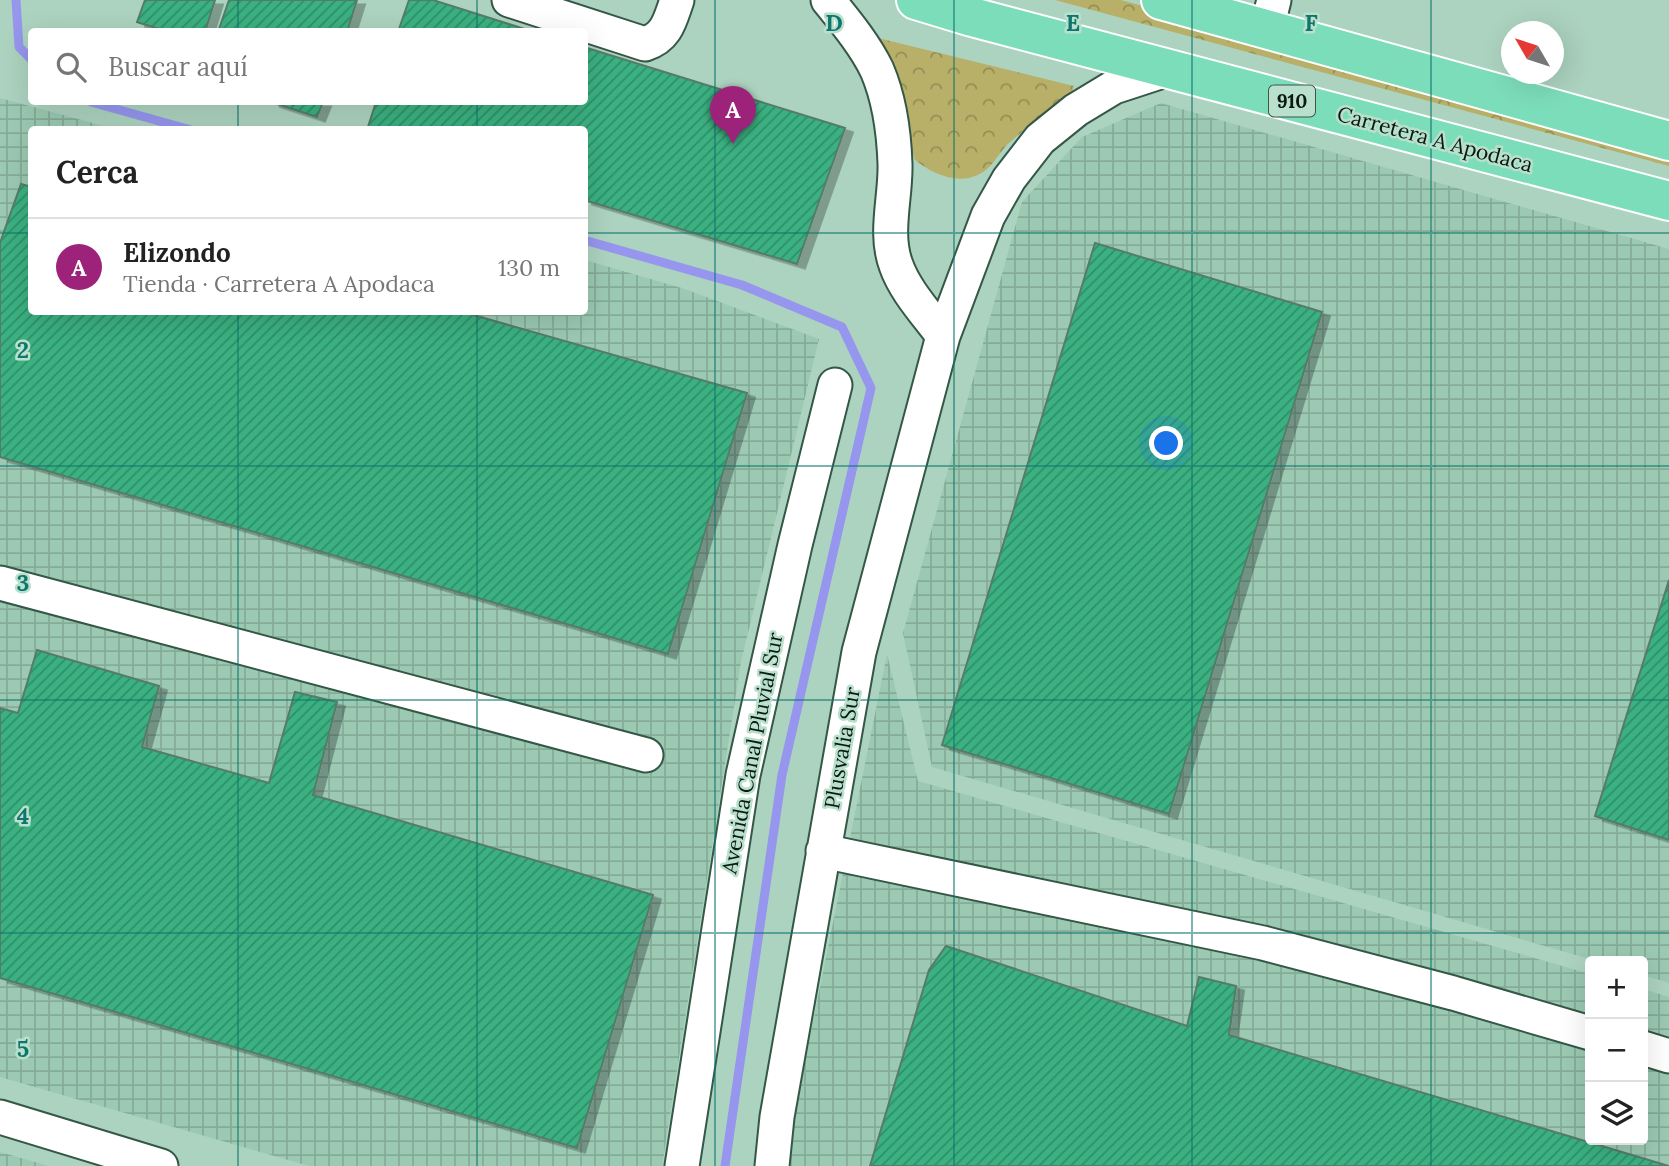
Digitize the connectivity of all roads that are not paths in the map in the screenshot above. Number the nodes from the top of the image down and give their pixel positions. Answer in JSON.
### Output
{"nodes":[{"id":1,"x":509,"y":0,"type":"edge"},
{"id":2,"x":677,"y":0,"type":"edge"},
{"id":3,"x":828,"y":0,"type":"edge"},
{"id":4,"x":916,"y":0,"type":"edge"},
{"id":5,"x":1161,"y":0,"type":"edge"},
{"id":6,"x":1272,"y":11,"type":"edge"},
{"id":7,"x":1168,"y":69,"type":"junction"},
{"id":8,"x":1501,"y":69,"type":"edge"},
{"id":9,"x":1556,"y":84,"type":"edge"},
{"id":10,"x":1669,"y":114,"type":"edge"},
{"id":11,"x":1669,"y":141,"type":"edge"},
{"id":12,"x":1669,"y":201,"type":"edge"},
{"id":13,"x":943,"y":336,"type":"junction"},
{"id":14,"x":835,"y":385,"type":"dead end"},
{"id":15,"x":0,"y":583,"type":"edge"},
{"id":16,"x":646,"y":755,"type":"dead end"},
{"id":17,"x":823,"y":851,"type":"junction"},
{"id":18,"x":1585,"y":1032,"type":"edge"},
{"id":19,"x":1648,"y":1050,"type":"edge"},
{"id":20,"x":1669,"y":1056,"type":"edge"},
{"id":21,"x":0,"y":1118,"type":"edge"},
{"id":22,"x":160,"y":1166,"type":"edge"},
{"id":23,"x":682,"y":1166,"type":"edge"},
{"id":24,"x":772,"y":1166,"type":"edge"}],
"edges":[{"from":1,"to":2,"type":"street"},
{"from":3,"to":13,"type":"street"},
{"from":4,"to":7,"type":"main road","name":"Carretera A Apodaca","number":"910"},
{"from":5,"to":6,"type":"main road"},
{"from":6,"to":8,"type":"main road"},
{"from":6,"to":11,"type":"main road"},
{"from":7,"to":12,"type":"main road","name":"Carretera A Apodaca","number":"910"},
{"from":7,"to":13,"type":"street","name":"Plusvalia Sur"},
{"from":9,"to":10,"type":"main road"},
{"from":13,"to":17,"type":"street","name":"Plusvalia Sur"},
{"from":14,"to":23,"type":"street","name":"Avenida Canal Pluvial Sur"},
{"from":15,"to":16,"type":"street"},
{"from":17,"to":18,"type":"street"},
{"from":17,"to":24,"type":"street","name":"Plusvalia Sur"},
{"from":19,"to":20,"type":"street"},
{"from":21,"to":22,"type":"street"}]}
